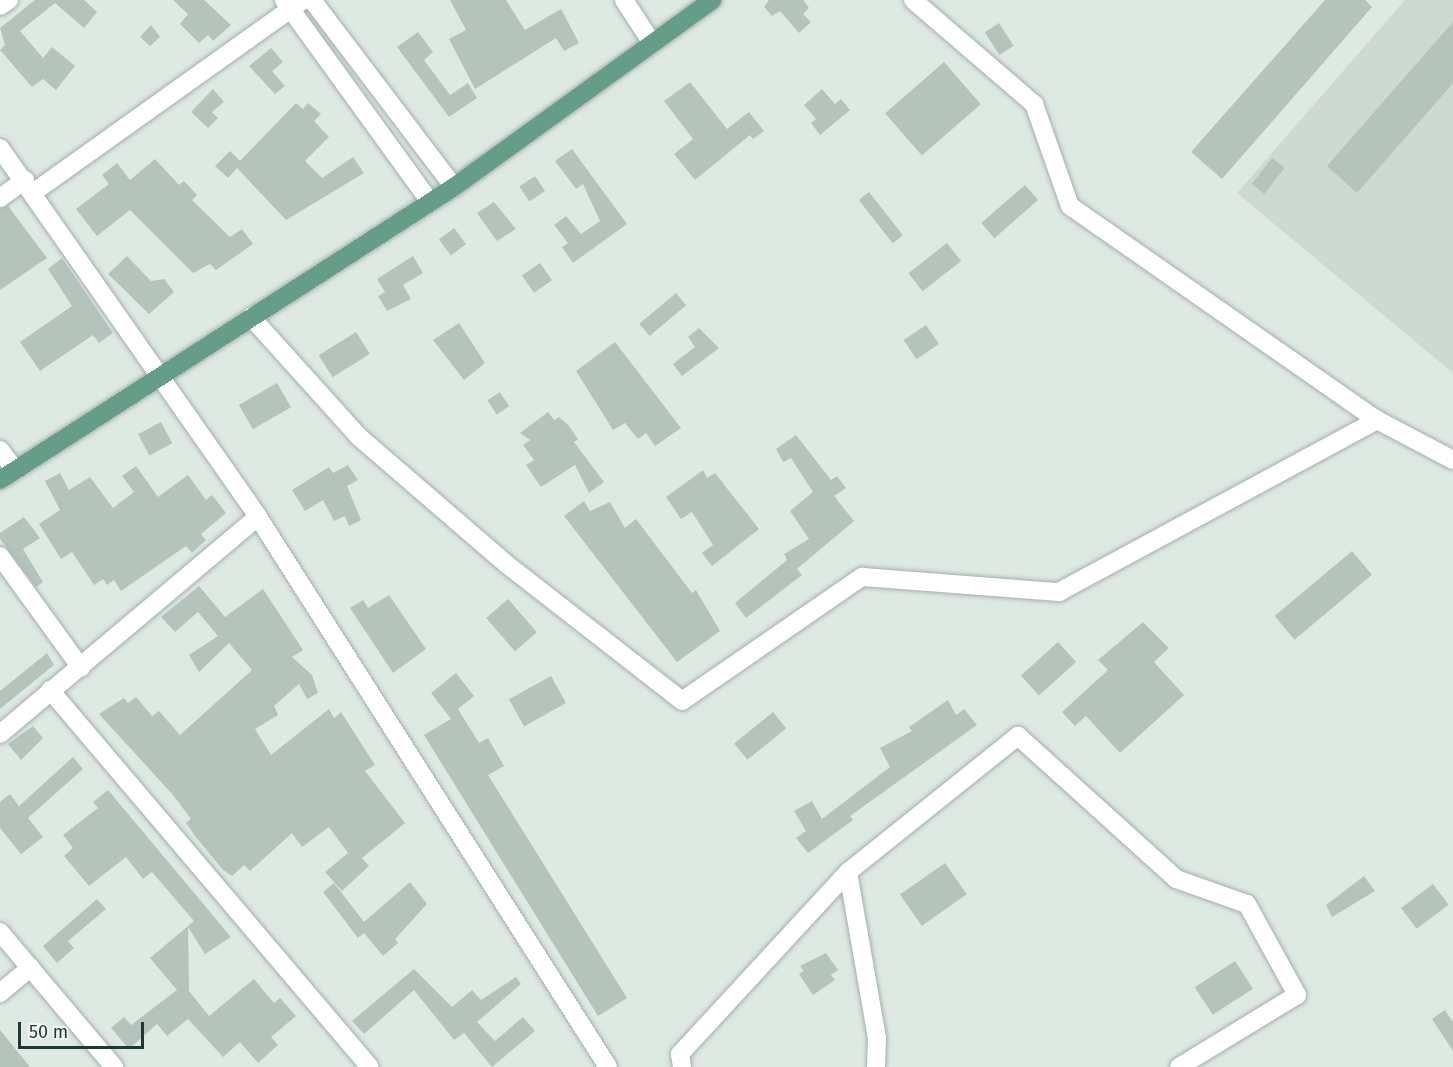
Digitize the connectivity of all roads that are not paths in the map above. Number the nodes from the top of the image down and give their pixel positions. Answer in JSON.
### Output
{"nodes":[{"id":1,"x":9,"y":0,"type":"edge"},
{"id":2,"x":312,"y":0,"type":"edge"},
{"id":3,"x":624,"y":0,"type":"edge"},
{"id":4,"x":712,"y":0,"type":"edge"},
{"id":5,"x":913,"y":0,"type":"edge"},
{"id":6,"x":293,"y":3,"type":"edge"},
{"id":7,"x":0,"y":6,"type":"edge"},
{"id":8,"x":652,"y":43,"type":"junction"},
{"id":9,"x":0,"y":148,"type":"edge"},
{"id":10,"x":29,"y":186,"type":"junction"},
{"id":11,"x":454,"y":187,"type":"junction"},
{"id":12,"x":0,"y":198,"type":"edge"},
{"id":13,"x":430,"y":202,"type":"junction"},
{"id":14,"x":251,"y":317,"type":"junction"},
{"id":15,"x":164,"y":376,"type":"junction"},
{"id":16,"x":1377,"y":420,"type":"junction"},
{"id":17,"x":0,"y":450,"type":"edge"},
{"id":18,"x":1453,"y":460,"type":"edge"},
{"id":19,"x":8,"y":475,"type":"edge"},
{"id":20,"x":258,"y":518,"type":"junction"},
{"id":21,"x":0,"y":556,"type":"edge"},
{"id":22,"x":81,"y":668,"type":"junction"},
{"id":23,"x":51,"y":690,"type":"junction"},
{"id":24,"x":0,"y":734,"type":"edge"},
{"id":25,"x":848,"y":872,"type":"junction"},
{"id":26,"x":0,"y":932,"type":"edge"},
{"id":27,"x":31,"y":967,"type":"junction"},
{"id":28,"x":0,"y":993,"type":"edge"},
{"id":29,"x":114,"y":1067,"type":"edge"},
{"id":30,"x":370,"y":1067,"type":"edge"},
{"id":31,"x":608,"y":1067,"type":"edge"},
{"id":32,"x":682,"y":1067,"type":"edge"},
{"id":33,"x":876,"y":1067,"type":"edge"},
{"id":34,"x":1179,"y":1067,"type":"edge"}],
"edges":[{"from":1,"to":7,"type":"street"},
{"from":2,"to":11,"type":"street"},
{"from":3,"to":8,"type":"street"},
{"from":4,"to":8,"type":"main road"},
{"from":5,"to":16,"type":"street"},
{"from":6,"to":10,"type":"street"},
{"from":6,"to":13,"type":"street"},
{"from":8,"to":11,"type":"main road"},
{"from":9,"to":10,"type":"street"},
{"from":10,"to":12,"type":"street"},
{"from":10,"to":15,"type":"street"},
{"from":11,"to":13,"type":"main road"},
{"from":13,"to":14,"type":"main road"},
{"from":14,"to":15,"type":"main road"},
{"from":14,"to":16,"type":"street"},
{"from":15,"to":19,"type":"main road"},
{"from":15,"to":20,"type":"street"},
{"from":16,"to":18,"type":"street"},
{"from":17,"to":19,"type":"street"},
{"from":20,"to":22,"type":"street"},
{"from":20,"to":31,"type":"street"},
{"from":21,"to":22,"type":"street"},
{"from":22,"to":23,"type":"street"},
{"from":23,"to":24,"type":"street"},
{"from":23,"to":30,"type":"street"},
{"from":25,"to":32,"type":"street"},
{"from":25,"to":33,"type":"street"},
{"from":25,"to":34,"type":"street"},
{"from":26,"to":27,"type":"street"},
{"from":27,"to":28,"type":"street"},
{"from":27,"to":29,"type":"street"}]}
